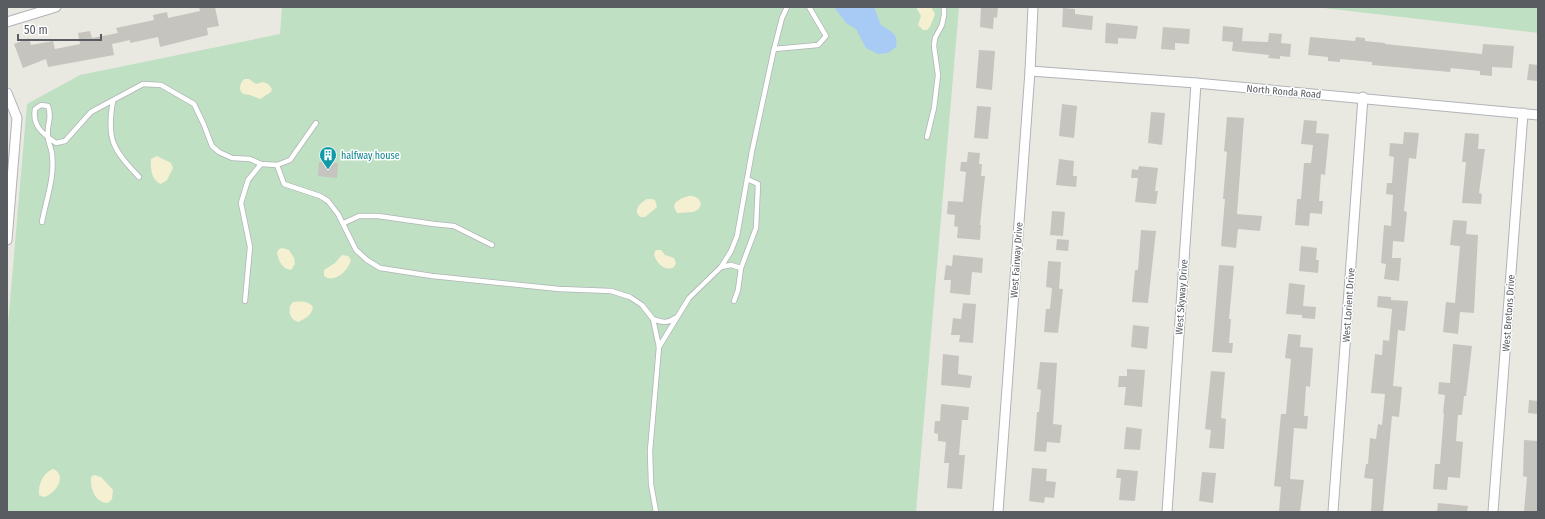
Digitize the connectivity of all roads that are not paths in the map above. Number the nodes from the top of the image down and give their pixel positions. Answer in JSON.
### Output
{"nodes":[{"id":1,"x":56,"y":7,"type":"edge"},
{"id":2,"x":787,"y":7,"type":"edge"},
{"id":3,"x":809,"y":7,"type":"edge"},
{"id":4,"x":944,"y":7,"type":"edge"},
{"id":5,"x":1033,"y":7,"type":"edge"},
{"id":6,"x":7,"y":22,"type":"edge"},
{"id":7,"x":774,"y":49,"type":"junction"},
{"id":8,"x":1030,"y":70,"type":"junction"},
{"id":9,"x":1196,"y":83,"type":"junction"},
{"id":10,"x":7,"y":93,"type":"edge"},
{"id":11,"x":1363,"y":97,"type":"junction"},
{"id":12,"x":113,"y":101,"type":"junction"},
{"id":13,"x":1523,"y":113,"type":"junction"},
{"id":14,"x":1538,"y":115,"type":"edge"},
{"id":15,"x":316,"y":123,"type":"dead end"},
{"id":16,"x":48,"y":137,"type":"junction"},
{"id":17,"x":927,"y":137,"type":"dead end"},
{"id":18,"x":261,"y":164,"type":"junction"},
{"id":19,"x":278,"y":165,"type":"junction"},
{"id":20,"x":139,"y":176,"type":"dead end"},
{"id":21,"x":747,"y":179,"type":"junction"},
{"id":22,"x":42,"y":222,"type":"dead end"},
{"id":23,"x":344,"y":224,"type":"junction"},
{"id":24,"x":7,"y":240,"type":"edge"},
{"id":25,"x":492,"y":246,"type":"dead end"},
{"id":26,"x":721,"y":267,"type":"junction"},
{"id":27,"x":741,"y":268,"type":"junction"},
{"id":28,"x":245,"y":301,"type":"dead end"},
{"id":29,"x":734,"y":301,"type":"dead end"},
{"id":30,"x":677,"y":317,"type":"junction"},
{"id":31,"x":653,"y":319,"type":"junction"},
{"id":32,"x":659,"y":347,"type":"junction"},
{"id":33,"x":656,"y":512,"type":"edge"},
{"id":34,"x":998,"y":512,"type":"edge"},
{"id":35,"x":1167,"y":512,"type":"edge"},
{"id":36,"x":1333,"y":512,"type":"edge"},
{"id":37,"x":1493,"y":512,"type":"edge"}],
"edges":[{"from":1,"to":6,"type":"street"},
{"from":2,"to":7,"type":"lane"},
{"from":3,"to":7,"type":"lane"},
{"from":4,"to":17,"type":"lane"},
{"from":5,"to":8,"type":"street","name":"West Fairway Drive"},
{"from":7,"to":21,"type":"lane"},
{"from":8,"to":9,"type":"street","name":"North Ronda Road"},
{"from":8,"to":34,"type":"street","name":"West Fairway Drive"},
{"from":9,"to":11,"type":"street","name":"North Ronda Road"},
{"from":9,"to":35,"type":"street","name":"West Skyway Drive"},
{"from":10,"to":24,"type":"street"},
{"from":11,"to":13,"type":"street","name":"North Ronda Road"},
{"from":11,"to":36,"type":"street","name":"West Lorient Drive"},
{"from":12,"to":16,"type":"lane"},
{"from":12,"to":18,"type":"lane"},
{"from":12,"to":20,"type":"lane"},
{"from":13,"to":14,"type":"street","name":"North Ronda Road"},
{"from":13,"to":37,"type":"street","name":"West Bretons Drive"},
{"from":15,"to":19,"type":"lane"},
{"from":16,"to":16,"type":"lane"},
{"from":16,"to":22,"type":"lane"},
{"from":18,"to":19,"type":"lane"},
{"from":18,"to":28,"type":"lane"},
{"from":19,"to":23,"type":"lane"},
{"from":21,"to":26,"type":"lane"},
{"from":21,"to":27,"type":"lane"},
{"from":23,"to":25,"type":"lane"},
{"from":23,"to":31,"type":"lane"},
{"from":26,"to":27,"type":"lane"},
{"from":26,"to":30,"type":"lane"},
{"from":27,"to":29,"type":"lane"},
{"from":30,"to":31,"type":"lane"},
{"from":30,"to":32,"type":"lane"},
{"from":31,"to":32,"type":"lane"},
{"from":32,"to":33,"type":"lane"}]}
